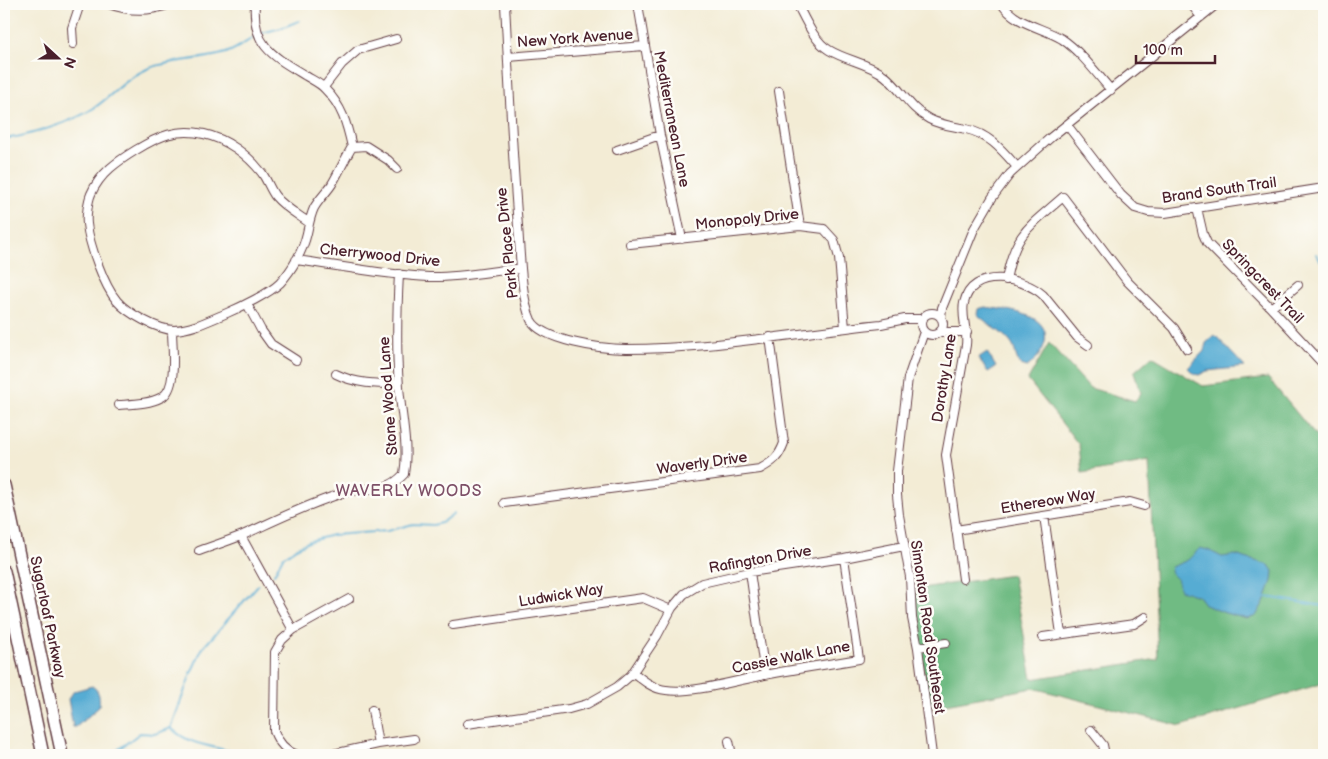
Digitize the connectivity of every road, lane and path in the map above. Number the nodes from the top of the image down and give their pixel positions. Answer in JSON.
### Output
{"nodes":[{"id":1,"x":80,"y":4,"type":"edge"},
{"id":2,"x":109,"y":4,"type":"edge"},
{"id":3,"x":170,"y":4,"type":"edge"},
{"id":4,"x":255,"y":4,"type":"edge"},
{"id":5,"x":504,"y":4,"type":"edge"},
{"id":6,"x":638,"y":4,"type":"edge"},
{"id":7,"x":796,"y":4,"type":"edge"},
{"id":8,"x":1002,"y":4,"type":"edge"},
{"id":9,"x":1191,"y":4,"type":"edge"},
{"id":10,"x":1217,"y":4,"type":"edge"},
{"id":11,"x":1201,"y":17,"type":"junction"},
{"id":12,"x":396,"y":39,"type":"dead end"},
{"id":13,"x":73,"y":44,"type":"dead end"},
{"id":14,"x":644,"y":46,"type":"junction"},
{"id":15,"x":508,"y":57,"type":"junction"},
{"id":16,"x":324,"y":87,"type":"junction"},
{"id":17,"x":1111,"y":90,"type":"junction"},
{"id":18,"x":779,"y":91,"type":"dead end"},
{"id":19,"x":1067,"y":124,"type":"junction"},
{"id":20,"x":660,"y":135,"type":"junction"},
{"id":21,"x":352,"y":147,"type":"junction"},
{"id":22,"x":617,"y":150,"type":"dead end"},
{"id":23,"x":1017,"y":167,"type":"junction"},
{"id":24,"x":398,"y":169,"type":"dead end"},
{"id":25,"x":1324,"y":188,"type":"edge"},
{"id":26,"x":1197,"y":208,"type":"junction"},
{"id":27,"x":308,"y":222,"type":"junction"},
{"id":28,"x":800,"y":226,"type":"junction"},
{"id":29,"x":682,"y":239,"type":"junction"},
{"id":30,"x":630,"y":244,"type":"dead end"},
{"id":31,"x":962,"y":258,"type":"junction"},
{"id":32,"x":296,"y":260,"type":"junction"},
{"id":33,"x":521,"y":268,"type":"junction"},
{"id":34,"x":399,"y":274,"type":"junction"},
{"id":35,"x":1006,"y":280,"type":"junction"},
{"id":36,"x":1298,"y":285,"type":"dead end"},
{"id":37,"x":247,"y":304,"type":"junction"},
{"id":38,"x":1271,"y":308,"type":"junction"},
{"id":39,"x":932,"y":313,"type":"junction"},
{"id":40,"x":923,"y":319,"type":"junction"},
{"id":41,"x":942,"y":320,"type":"junction"},
{"id":42,"x":892,"y":323,"type":"junction"},
{"id":43,"x":846,"y":328,"type":"junction"},
{"id":44,"x":172,"y":330,"type":"junction"},
{"id":45,"x":923,"y":330,"type":"junction"},
{"id":46,"x":955,"y":331,"type":"junction"},
{"id":47,"x":966,"y":332,"type":"junction"},
{"id":48,"x":936,"y":334,"type":"junction"},
{"id":49,"x":770,"y":337,"type":"junction"},
{"id":50,"x":1088,"y":345,"type":"dead end"},
{"id":51,"x":1187,"y":349,"type":"dead end"},
{"id":52,"x":296,"y":360,"type":"dead end"},
{"id":53,"x":1324,"y":365,"type":"edge"},
{"id":54,"x":336,"y":374,"type":"dead end"},
{"id":55,"x":908,"y":383,"type":"junction"},
{"id":56,"x":398,"y":384,"type":"junction"},
{"id":57,"x":119,"y":405,"type":"dead end"},
{"id":58,"x":4,"y":485,"type":"edge"},
{"id":59,"x":504,"y":504,"type":"dead end"},
{"id":60,"x":1144,"y":506,"type":"dead end"},
{"id":61,"x":1044,"y":516,"type":"junction"},
{"id":62,"x":956,"y":530,"type":"junction"},
{"id":63,"x":241,"y":536,"type":"junction"},
{"id":64,"x":904,"y":546,"type":"junction"},
{"id":65,"x":199,"y":551,"type":"dead end"},
{"id":66,"x":844,"y":558,"type":"junction"},
{"id":67,"x":4,"y":571,"type":"edge"},
{"id":68,"x":750,"y":572,"type":"junction"},
{"id":69,"x":963,"y":579,"type":"dead end"},
{"id":70,"x":349,"y":599,"type":"dead end"},
{"id":71,"x":671,"y":610,"type":"junction"},
{"id":72,"x":1145,"y":617,"type":"dead end"},
{"id":73,"x":453,"y":625,"type":"dead end"},
{"id":74,"x":293,"y":630,"type":"junction"},
{"id":75,"x":1061,"y":634,"type":"junction"},
{"id":76,"x":1043,"y":637,"type":"dead end"},
{"id":77,"x":946,"y":643,"type":"dead end"},
{"id":78,"x":918,"y":647,"type":"junction"},
{"id":79,"x":633,"y":672,"type":"junction"},
{"id":80,"x":765,"y":675,"type":"junction"},
{"id":81,"x":372,"y":710,"type":"dead end"},
{"id":82,"x":467,"y":724,"type":"dead end"},
{"id":83,"x":1091,"y":730,"type":"dead end"},
{"id":84,"x":414,"y":739,"type":"dead end"},
{"id":85,"x":729,"y":741,"type":"dead end"},
{"id":86,"x":378,"y":744,"type":"junction"},
{"id":87,"x":43,"y":755,"type":"edge"},
{"id":88,"x":62,"y":755,"type":"edge"},
{"id":89,"x":298,"y":755,"type":"edge"},
{"id":90,"x":329,"y":755,"type":"edge"},
{"id":91,"x":732,"y":755,"type":"edge"},
{"id":92,"x":932,"y":755,"type":"edge"},
{"id":93,"x":1105,"y":755,"type":"edge"}],
"edges":[{"from":1,"to":13,"type":"street"},
{"from":2,"to":3,"type":"street"},
{"from":4,"to":16,"type":"street"},
{"from":5,"to":15,"type":"street","name":"Park Place Drive"},
{"from":6,"to":14,"type":"street","name":"Mediterranean Lane"},
{"from":7,"to":23,"type":"street"},
{"from":8,"to":17,"type":"street"},
{"from":9,"to":11,"type":"street"},
{"from":10,"to":11,"type":"street"},
{"from":11,"to":17,"type":"street"},
{"from":12,"to":16,"type":"street"},
{"from":14,"to":15,"type":"street","name":"New York Avenue"},
{"from":14,"to":20,"type":"street","name":"Mediterranean Lane"},
{"from":15,"to":33,"type":"street","name":"Park Place Drive"},
{"from":16,"to":21,"type":"street"},
{"from":17,"to":19,"type":"street"},
{"from":18,"to":28,"type":"street"},
{"from":19,"to":23,"type":"street"},
{"from":19,"to":26,"type":"street","name":"Brand South Trail"},
{"from":20,"to":22,"type":"street"},
{"from":20,"to":29,"type":"street","name":"Mediterranean Lane"},
{"from":21,"to":24,"type":"street"},
{"from":21,"to":27,"type":"street"},
{"from":23,"to":31,"type":"street"},
{"from":25,"to":26,"type":"street","name":"Brand South Trail"},
{"from":26,"to":38,"type":"street","name":"Springcrest Trail"},
{"from":27,"to":32,"type":"street"},
{"from":27,"to":44,"type":"street"},
{"from":28,"to":29,"type":"street","name":"Monopoly Drive"},
{"from":28,"to":43,"type":"street","name":"Monopoly Drive"},
{"from":29,"to":30,"type":"street","name":"Monopoly Drive"},
{"from":31,"to":39,"type":"street"},
{"from":31,"to":41,"type":"street"},
{"from":32,"to":34,"type":"street","name":"Cherrywood Drive"},
{"from":32,"to":37,"type":"street"},
{"from":33,"to":34,"type":"street","name":"Cherrywood Drive"},
{"from":33,"to":49,"type":"street","name":"Park Place Drive"},
{"from":34,"to":56,"type":"street","name":"Stone Wood Lane"},
{"from":35,"to":47,"type":"street","name":"Dorothy Lane"},
{"from":35,"to":50,"type":"street","name":"Dorothy Lane"},
{"from":35,"to":51,"type":"street"},
{"from":36,"to":38,"type":"street"},
{"from":37,"to":44,"type":"street"},
{"from":37,"to":52,"type":"street"},
{"from":38,"to":53,"type":"street","name":"Springcrest Trail"},
{"from":39,"to":40,"type":"street"},
{"from":39,"to":41,"type":"street"},
{"from":40,"to":42,"type":"street","name":"Park Place Drive"},
{"from":40,"to":45,"type":"street"},
{"from":41,"to":46,"type":"street"},
{"from":41,"to":48,"type":"street"},
{"from":42,"to":43,"type":"street","name":"Park Place Drive"},
{"from":42,"to":45,"type":"street","name":"Park Place Drive"},
{"from":43,"to":49,"type":"street","name":"Park Place Drive"},
{"from":44,"to":57,"type":"street"},
{"from":45,"to":48,"type":"street"},
{"from":45,"to":55,"type":"street"},
{"from":46,"to":47,"type":"street"},
{"from":46,"to":48,"type":"street"},
{"from":47,"to":62,"type":"street","name":"Dorothy Lane"},
{"from":48,"to":55,"type":"street"},
{"from":49,"to":59,"type":"street","name":"Waverly Drive"},
{"from":54,"to":56,"type":"street"},
{"from":55,"to":64,"type":"street","name":"Simonton Road Southeast"},
{"from":56,"to":63,"type":"street","name":"Stone Wood Lane"},
{"from":58,"to":88,"type":"highway","name":"Sugarloaf Parkway"},
{"from":60,"to":61,"type":"street","name":"Ethereow Way"},
{"from":61,"to":62,"type":"street","name":"Ethereow Way"},
{"from":61,"to":75,"type":"street"},
{"from":62,"to":69,"type":"street","name":"Dorothy Lane"},
{"from":63,"to":65,"type":"street","name":"Stone Wood Lane"},
{"from":63,"to":74,"type":"street"},
{"from":64,"to":66,"type":"street","name":"Rafington Drive"},
{"from":64,"to":78,"type":"street","name":"Simonton Road Southeast"},
{"from":66,"to":68,"type":"street","name":"Rafington Drive"},
{"from":66,"to":80,"type":"street","name":"Cassie Walk Lane"},
{"from":67,"to":87,"type":"highway"},
{"from":68,"to":71,"type":"street","name":"Rafington Drive"},
{"from":68,"to":80,"type":"street"},
{"from":70,"to":74,"type":"street"},
{"from":71,"to":73,"type":"street","name":"Ludwick Way"},
{"from":71,"to":79,"type":"street","name":"Rafington Drive"},
{"from":72,"to":75,"type":"street"},
{"from":74,"to":89,"type":"street"},
{"from":75,"to":76,"type":"street"},
{"from":77,"to":78,"type":"street"},
{"from":78,"to":92,"type":"street","name":"Simonton Road Southeast"},
{"from":79,"to":80,"type":"street","name":"Cassie Walk Lane"},
{"from":79,"to":82,"type":"street","name":"Rafington Drive"},
{"from":81,"to":86,"type":"street"},
{"from":83,"to":93,"type":"street"},
{"from":84,"to":86,"type":"street"},
{"from":85,"to":91,"type":"street"},
{"from":86,"to":90,"type":"street"}]}
